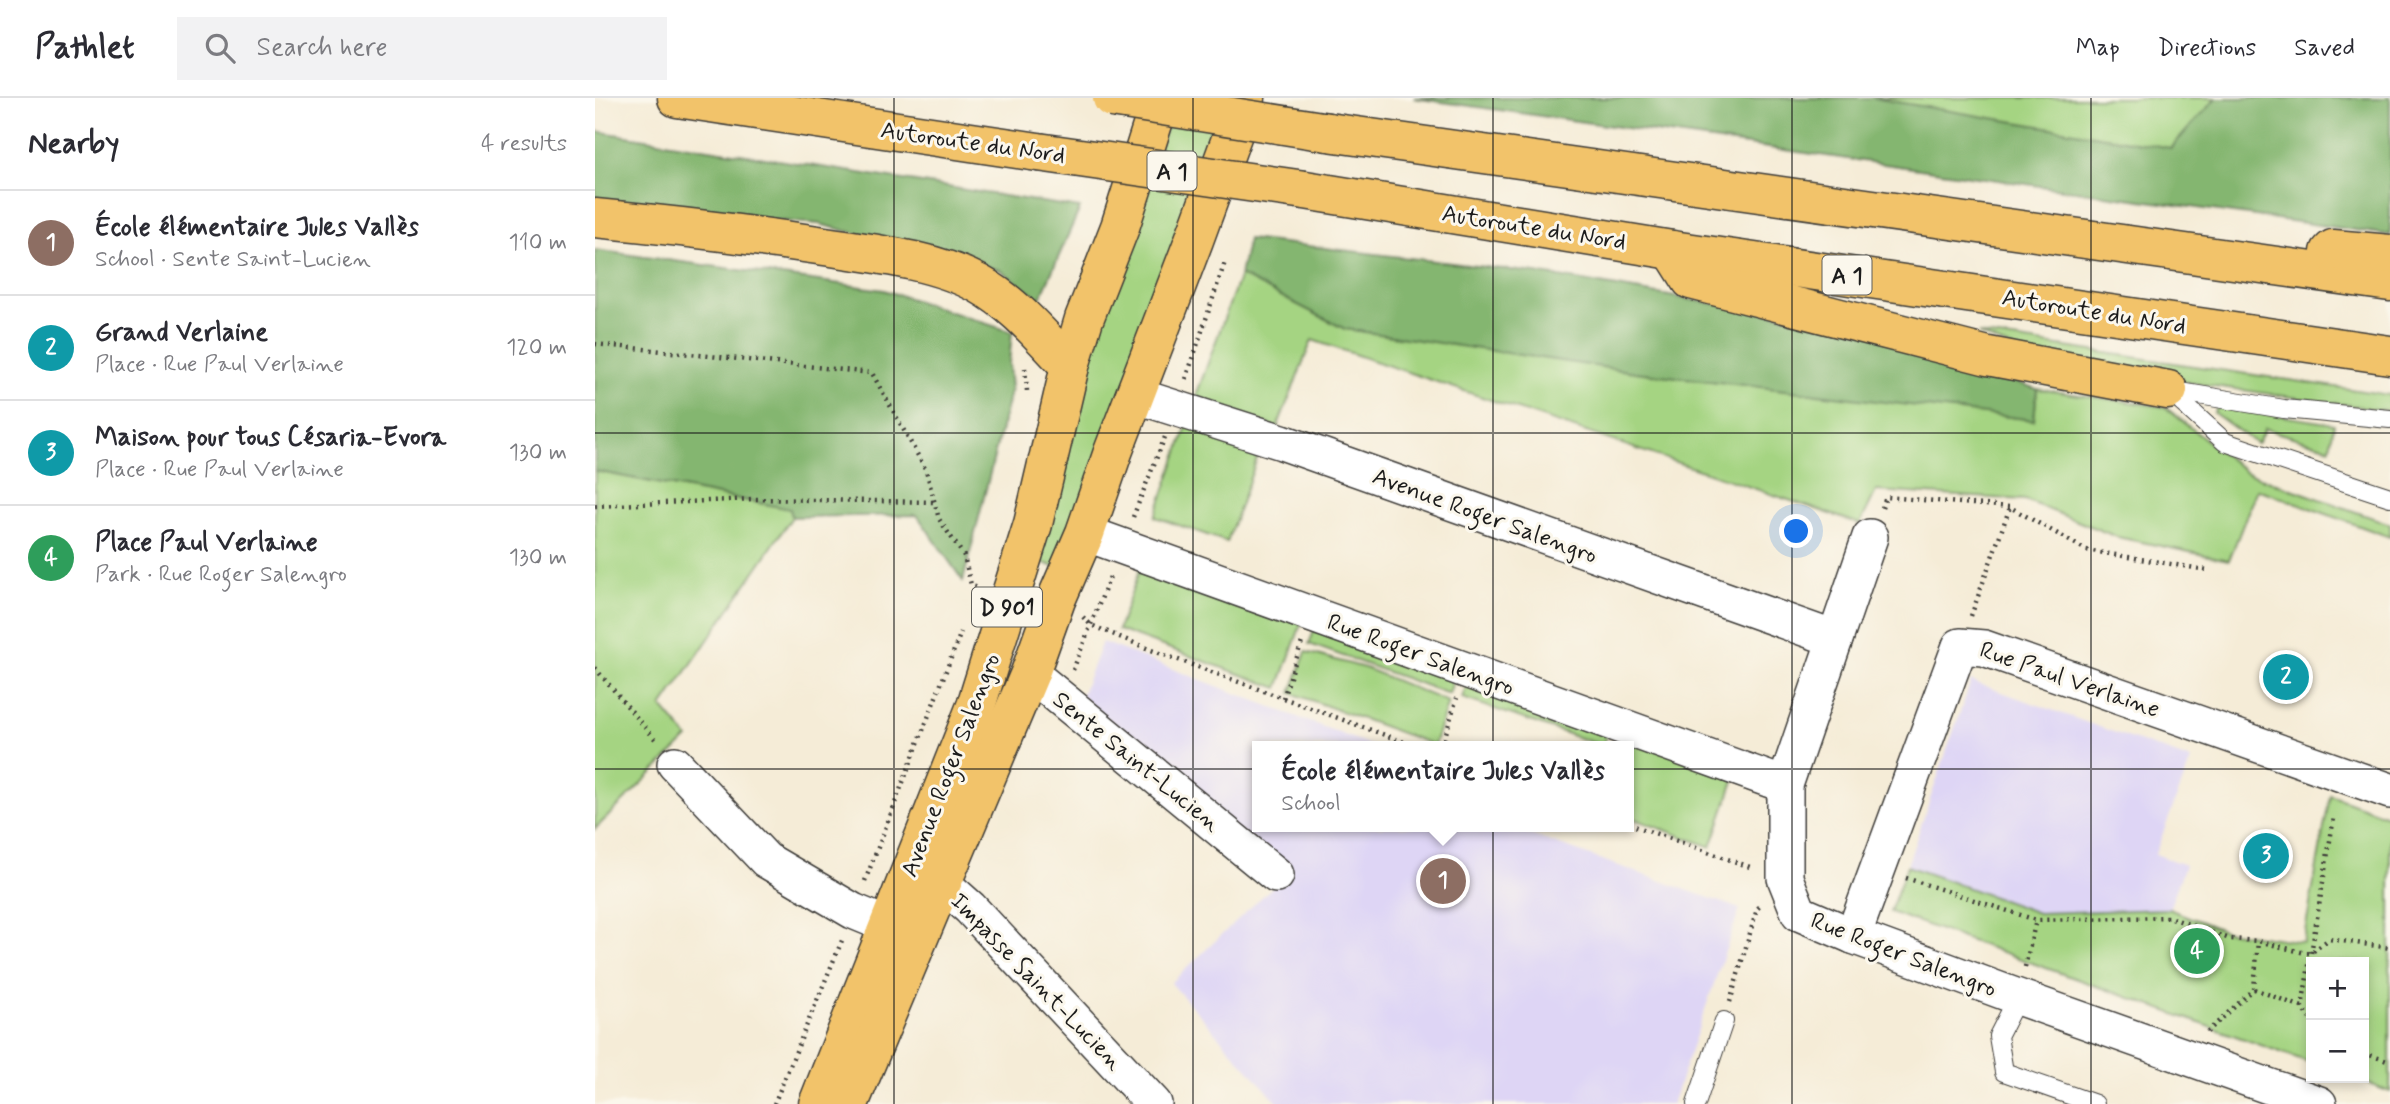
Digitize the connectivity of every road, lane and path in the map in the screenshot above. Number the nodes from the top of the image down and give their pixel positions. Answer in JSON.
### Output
{"nodes":[{"id":1,"x":677,"y":98,"type":"edge"},
{"id":2,"x":1112,"y":98,"type":"edge"},
{"id":3,"x":1161,"y":98,"type":"edge"},
{"id":4,"x":1246,"y":98,"type":"edge"},
{"id":5,"x":595,"y":218,"type":"edge"},
{"id":6,"x":1672,"y":250,"type":"junction"},
{"id":7,"x":2390,"y":254,"type":"edge"},
{"id":8,"x":2315,"y":270,"type":"junction"},
{"id":9,"x":2390,"y":282,"type":"edge"},
{"id":10,"x":2390,"y":355,"type":"edge"},
{"id":11,"x":1025,"y":360,"type":"dead end"},
{"id":12,"x":1070,"y":366,"type":"junction"},
{"id":13,"x":2168,"y":390,"type":"junction"},
{"id":14,"x":1134,"y":395,"type":"junction"},
{"id":15,"x":1025,"y":403,"type":"dead end"},
{"id":16,"x":2390,"y":419,"type":"edge"},
{"id":17,"x":2390,"y":497,"type":"edge"},
{"id":18,"x":935,"y":502,"type":"dead end"},
{"id":19,"x":595,"y":506,"type":"edge"},
{"id":20,"x":2010,"y":507,"type":"junction"},
{"id":21,"x":1085,"y":533,"type":"junction"},
{"id":22,"x":1870,"y":537,"type":"joint"},
{"id":23,"x":2207,"y":570,"type":"dead end"},
{"id":24,"x":979,"y":586,"type":"dead end"},
{"id":25,"x":974,"y":598,"type":"dead end"},
{"id":26,"x":1311,"y":615,"type":"junction"},
{"id":27,"x":964,"y":623,"type":"dead end"},
{"id":28,"x":1835,"y":639,"type":"junction"},
{"id":29,"x":1960,"y":646,"type":"junction"},
{"id":30,"x":595,"y":668,"type":"edge"},
{"id":31,"x":1466,"y":671,"type":"junction"},
{"id":32,"x":1030,"y":673,"type":"junction"},
{"id":33,"x":1283,"y":698,"type":"dead end"},
{"id":34,"x":1444,"y":741,"type":"edge"},
{"id":35,"x":675,"y":764,"type":"joint"},
{"id":36,"x":1785,"y":785,"type":"junction"},
{"id":37,"x":2390,"y":791,"type":"edge"},
{"id":38,"x":2334,"y":817,"type":"dead end"},
{"id":39,"x":1634,"y":826,"type":"edge"},
{"id":40,"x":1878,"y":869,"type":"junction"},
{"id":41,"x":1276,"y":875,"type":"dead end"},
{"id":42,"x":926,"y":876,"type":"junction"},
{"id":43,"x":1785,"y":878,"type":"junction"},
{"id":44,"x":853,"y":911,"type":"junction"},
{"id":45,"x":2036,"y":920,"type":"junction"},
{"id":46,"x":903,"y":932,"type":"junction"},
{"id":47,"x":1853,"y":936,"type":"junction"},
{"id":48,"x":2258,"y":941,"type":"junction"},
{"id":49,"x":2390,"y":948,"type":"edge"},
{"id":50,"x":2311,"y":953,"type":"junction"},
{"id":51,"x":2254,"y":989,"type":"junction"},
{"id":52,"x":2018,"y":997,"type":"junction"},
{"id":53,"x":2302,"y":1007,"type":"junction"},
{"id":54,"x":2306,"y":1012,"type":"edge"},
{"id":55,"x":1724,"y":1021,"type":"joint"},
{"id":56,"x":2369,"y":1056,"type":"edge"},
{"id":57,"x":2196,"y":1062,"type":"junction"},
{"id":58,"x":2390,"y":1062,"type":"edge"},
{"id":59,"x":774,"y":1104,"type":"edge"},
{"id":60,"x":818,"y":1104,"type":"edge"},
{"id":61,"x":849,"y":1104,"type":"edge"},
{"id":62,"x":1154,"y":1104,"type":"edge"},
{"id":63,"x":1696,"y":1104,"type":"edge"},
{"id":64,"x":2095,"y":1104,"type":"edge"},
{"id":65,"x":2319,"y":1104,"type":"edge"}],
"edges":[{"from":1,"to":6,"type":"main road","name":"Autoroute du Nord","number":"A 1","bridge":true},
{"from":2,"to":8,"type":"main road","bridge":true},
{"from":3,"to":12,"type":"main road","name":"Avenue Roger Salengro","number":"D 901"},
{"from":4,"to":14,"type":"main road","name":"Avenue Roger Salengro","number":"D 901"},
{"from":5,"to":12,"type":"main road"},
{"from":6,"to":10,"type":"main road","name":"Autoroute du Nord","number":"A 1"},
{"from":6,"to":13,"type":"main road"},
{"from":7,"to":8,"type":"main road"},
{"from":8,"to":9,"type":"main road"},
{"from":11,"to":15,"type":"path"},
{"from":12,"to":42,"type":"main road","name":"Avenue Roger Salengro","number":"D 901"},
{"from":13,"to":16,"type":"lane"},
{"from":13,"to":17,"type":"lane"},
{"from":14,"to":21,"type":"main road","name":"Avenue Roger Salengro","number":"D 901"},
{"from":14,"to":28,"type":"street","name":"Avenue Roger Salengro"},
{"from":18,"to":19,"type":"path"},
{"from":20,"to":22,"type":"path"},
{"from":20,"to":23,"type":"path"},
{"from":20,"to":29,"type":"path"},
{"from":21,"to":26,"type":"street","name":"Rue Roger Salengro"},
{"from":21,"to":32,"type":"main road","name":"Avenue Roger Salengro","number":"D 901"},
{"from":22,"to":28,"type":"street"},
{"from":24,"to":25,"type":"path"},
{"from":26,"to":31,"type":"street","name":"Rue Roger Salengro"},
{"from":26,"to":33,"type":"path"},
{"from":27,"to":44,"type":"path"},
{"from":28,"to":36,"type":"street"},
{"from":29,"to":37,"type":"street","name":"Rue Paul Verlaine"},
{"from":29,"to":40,"type":"street","name":"Rue Paul Verlaine"},
{"from":30,"to":35,"type":"path"},
{"from":31,"to":34,"type":"path"},
{"from":31,"to":36,"type":"street","name":"Rue Roger Salengro"},
{"from":32,"to":41,"type":"street","name":"Sente Saint-Lucien"},
{"from":32,"to":42,"type":"main road","name":"Avenue Roger Salengro","number":"D 901"},
{"from":35,"to":44,"type":"street"},
{"from":36,"to":43,"type":"street","name":"Rue Roger Salengro"},
{"from":38,"to":50,"type":"path"},
{"from":39,"to":43,"type":"path"},
{"from":40,"to":45,"type":"path"},
{"from":40,"to":47,"type":"street","name":"Rue Paul Verlaine"},
{"from":42,"to":46,"type":"main road","name":"Avenue Roger Salengro","number":"D 901"},
{"from":42,"to":62,"type":"street","name":"Impasse Saint-Lucien"},
{"from":43,"to":47,"type":"street","name":"Rue Roger Salengro"},
{"from":43,"to":55,"type":"path"},
{"from":44,"to":46,"type":"street"},
{"from":44,"to":59,"type":"path"},
{"from":45,"to":48,"type":"path"},
{"from":45,"to":52,"type":"path"},
{"from":46,"to":60,"type":"main road","name":"Avenue Roger Salengro","number":"D 901"},
{"from":46,"to":61,"type":"main road","name":"Avenue Roger Salengro","number":"D 901"},
{"from":47,"to":52,"type":"street","name":"Rue Roger Salengro"},
{"from":48,"to":50,"type":"path"},
{"from":48,"to":51,"type":"path"},
{"from":49,"to":50,"type":"path"},
{"from":50,"to":53,"type":"path"},
{"from":51,"to":53,"type":"path"},
{"from":51,"to":57,"type":"path"},
{"from":52,"to":57,"type":"street","name":"Rue Roger Salengro"},
{"from":52,"to":64,"type":"lane"},
{"from":53,"to":54,"type":"path"},
{"from":55,"to":63,"type":"lane"},
{"from":56,"to":58,"type":"path"},
{"from":57,"to":65,"type":"street","name":"Rue Roger Salengro"}]}
